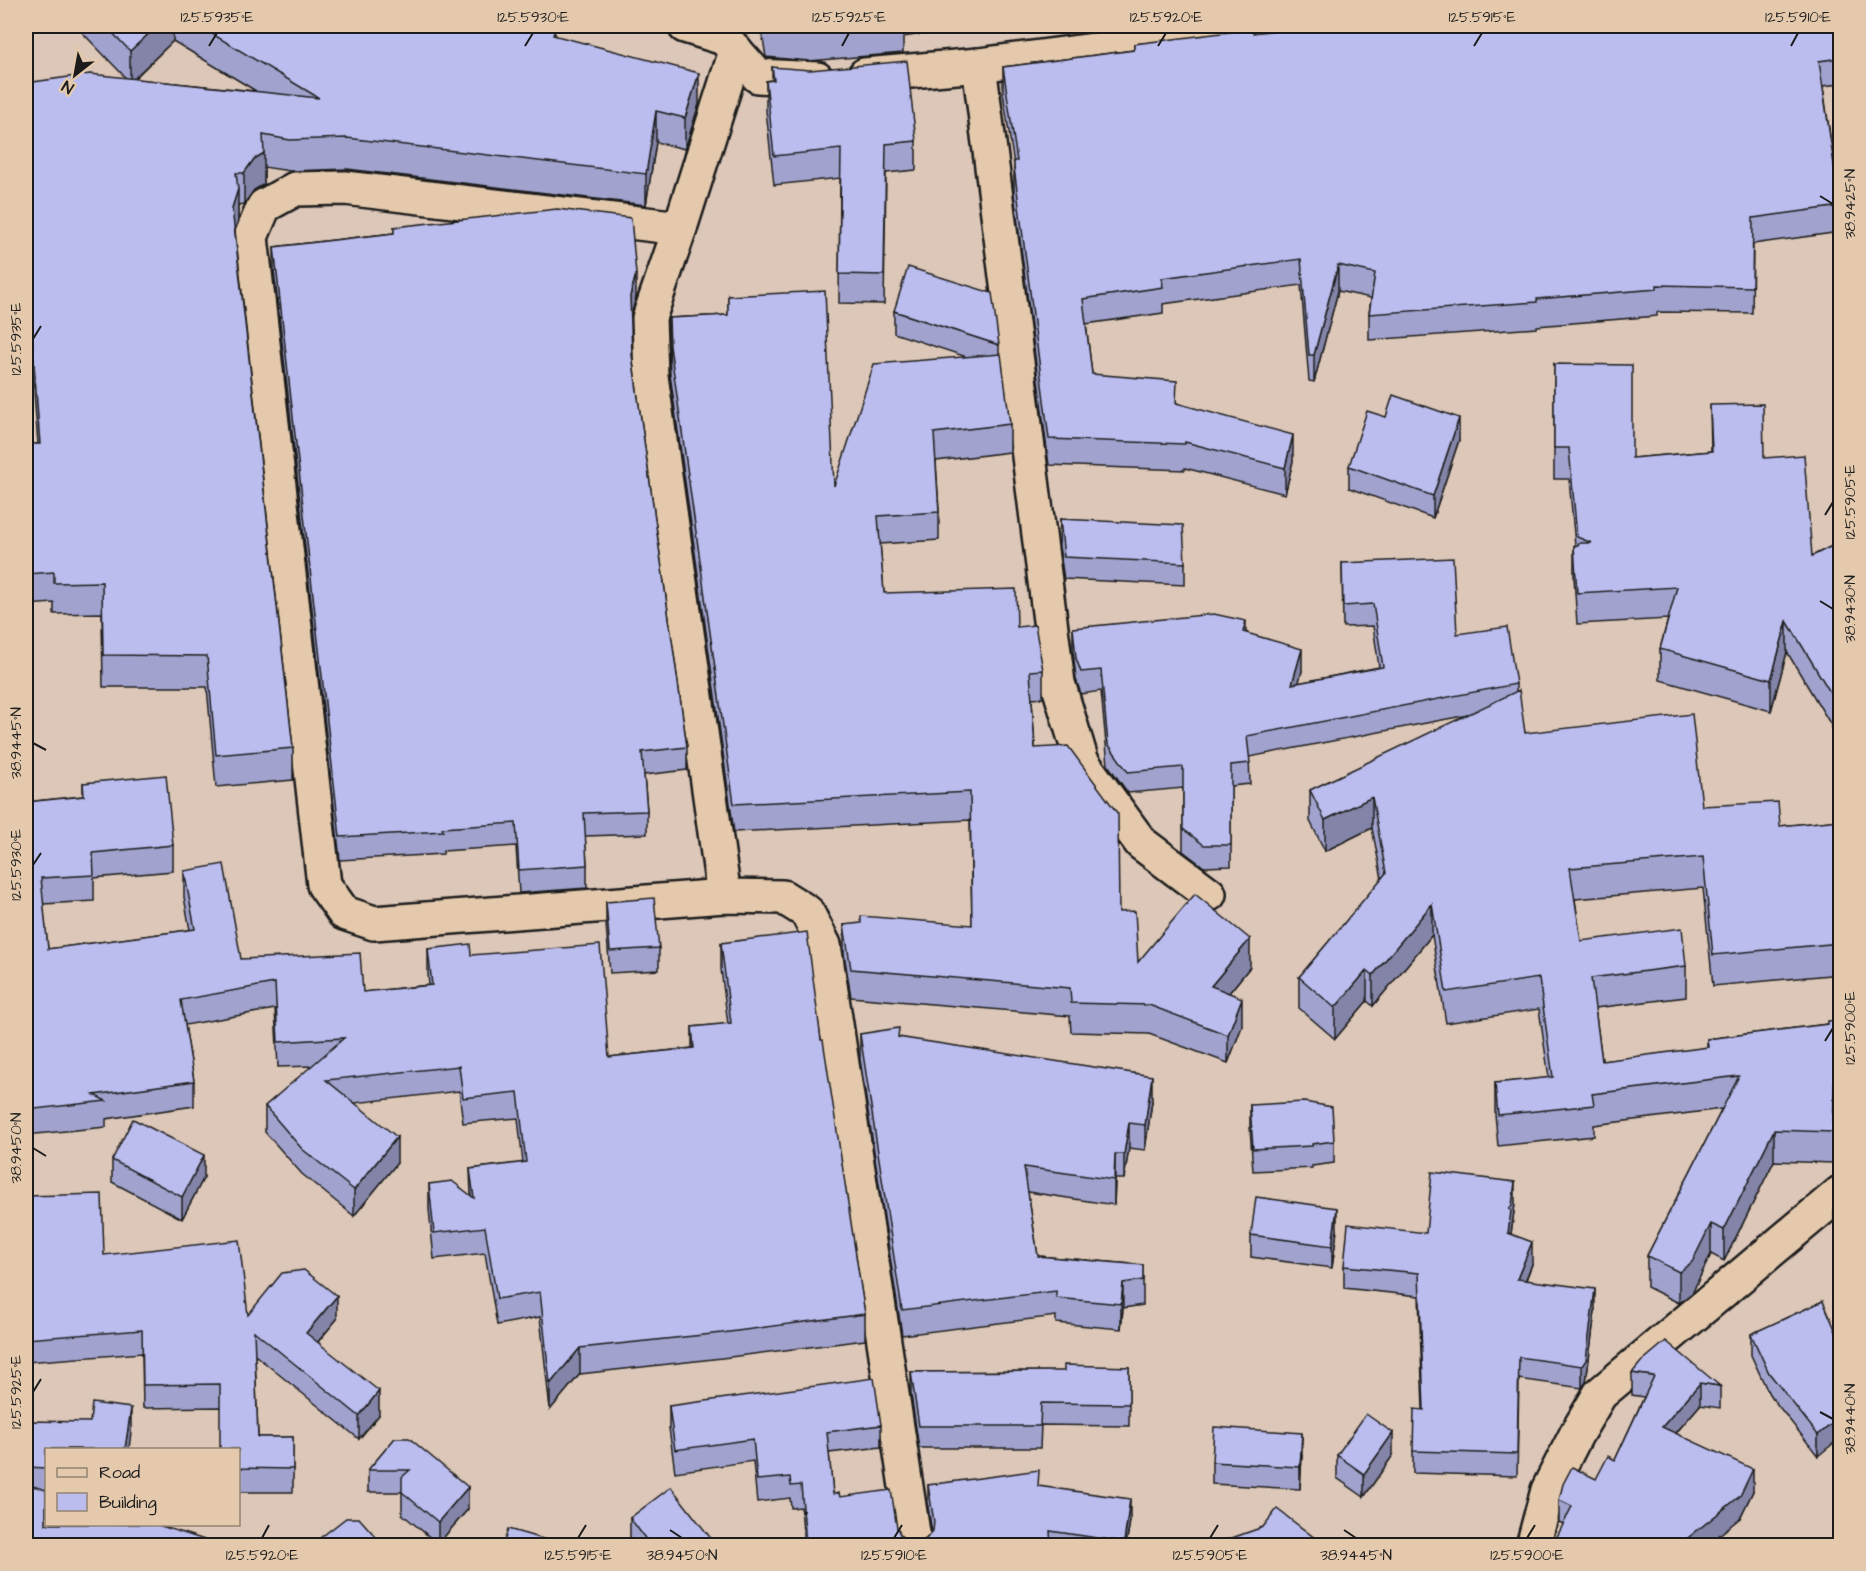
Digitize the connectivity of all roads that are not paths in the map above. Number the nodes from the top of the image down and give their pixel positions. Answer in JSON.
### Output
{"nodes":[{"id":1,"x":685,"y":26,"type":"edge"},
{"id":2,"x":1278,"y":26,"type":"edge"},
{"id":3,"x":736,"y":51,"type":"junction"},
{"id":4,"x":979,"y":65,"type":"junction"},
{"id":5,"x":680,"y":228,"type":"junction"},
{"id":6,"x":1209,"y":894,"type":"dead end"},
{"id":7,"x":724,"y":896,"type":"junction"},
{"id":8,"x":1840,"y":1193,"type":"edge"},
{"id":9,"x":915,"y":1545,"type":"edge"},
{"id":10,"x":1533,"y":1545,"type":"edge"}],
"edges":[{"from":1,"to":3,"type":"street"},
{"from":2,"to":4,"type":"street"},
{"from":3,"to":4,"type":"street"},
{"from":3,"to":5,"type":"street"},
{"from":4,"to":6,"type":"street"},
{"from":5,"to":7,"type":"street"},
{"from":5,"to":7,"type":"street"},
{"from":7,"to":9,"type":"street"},
{"from":8,"to":10,"type":"street"}]}
